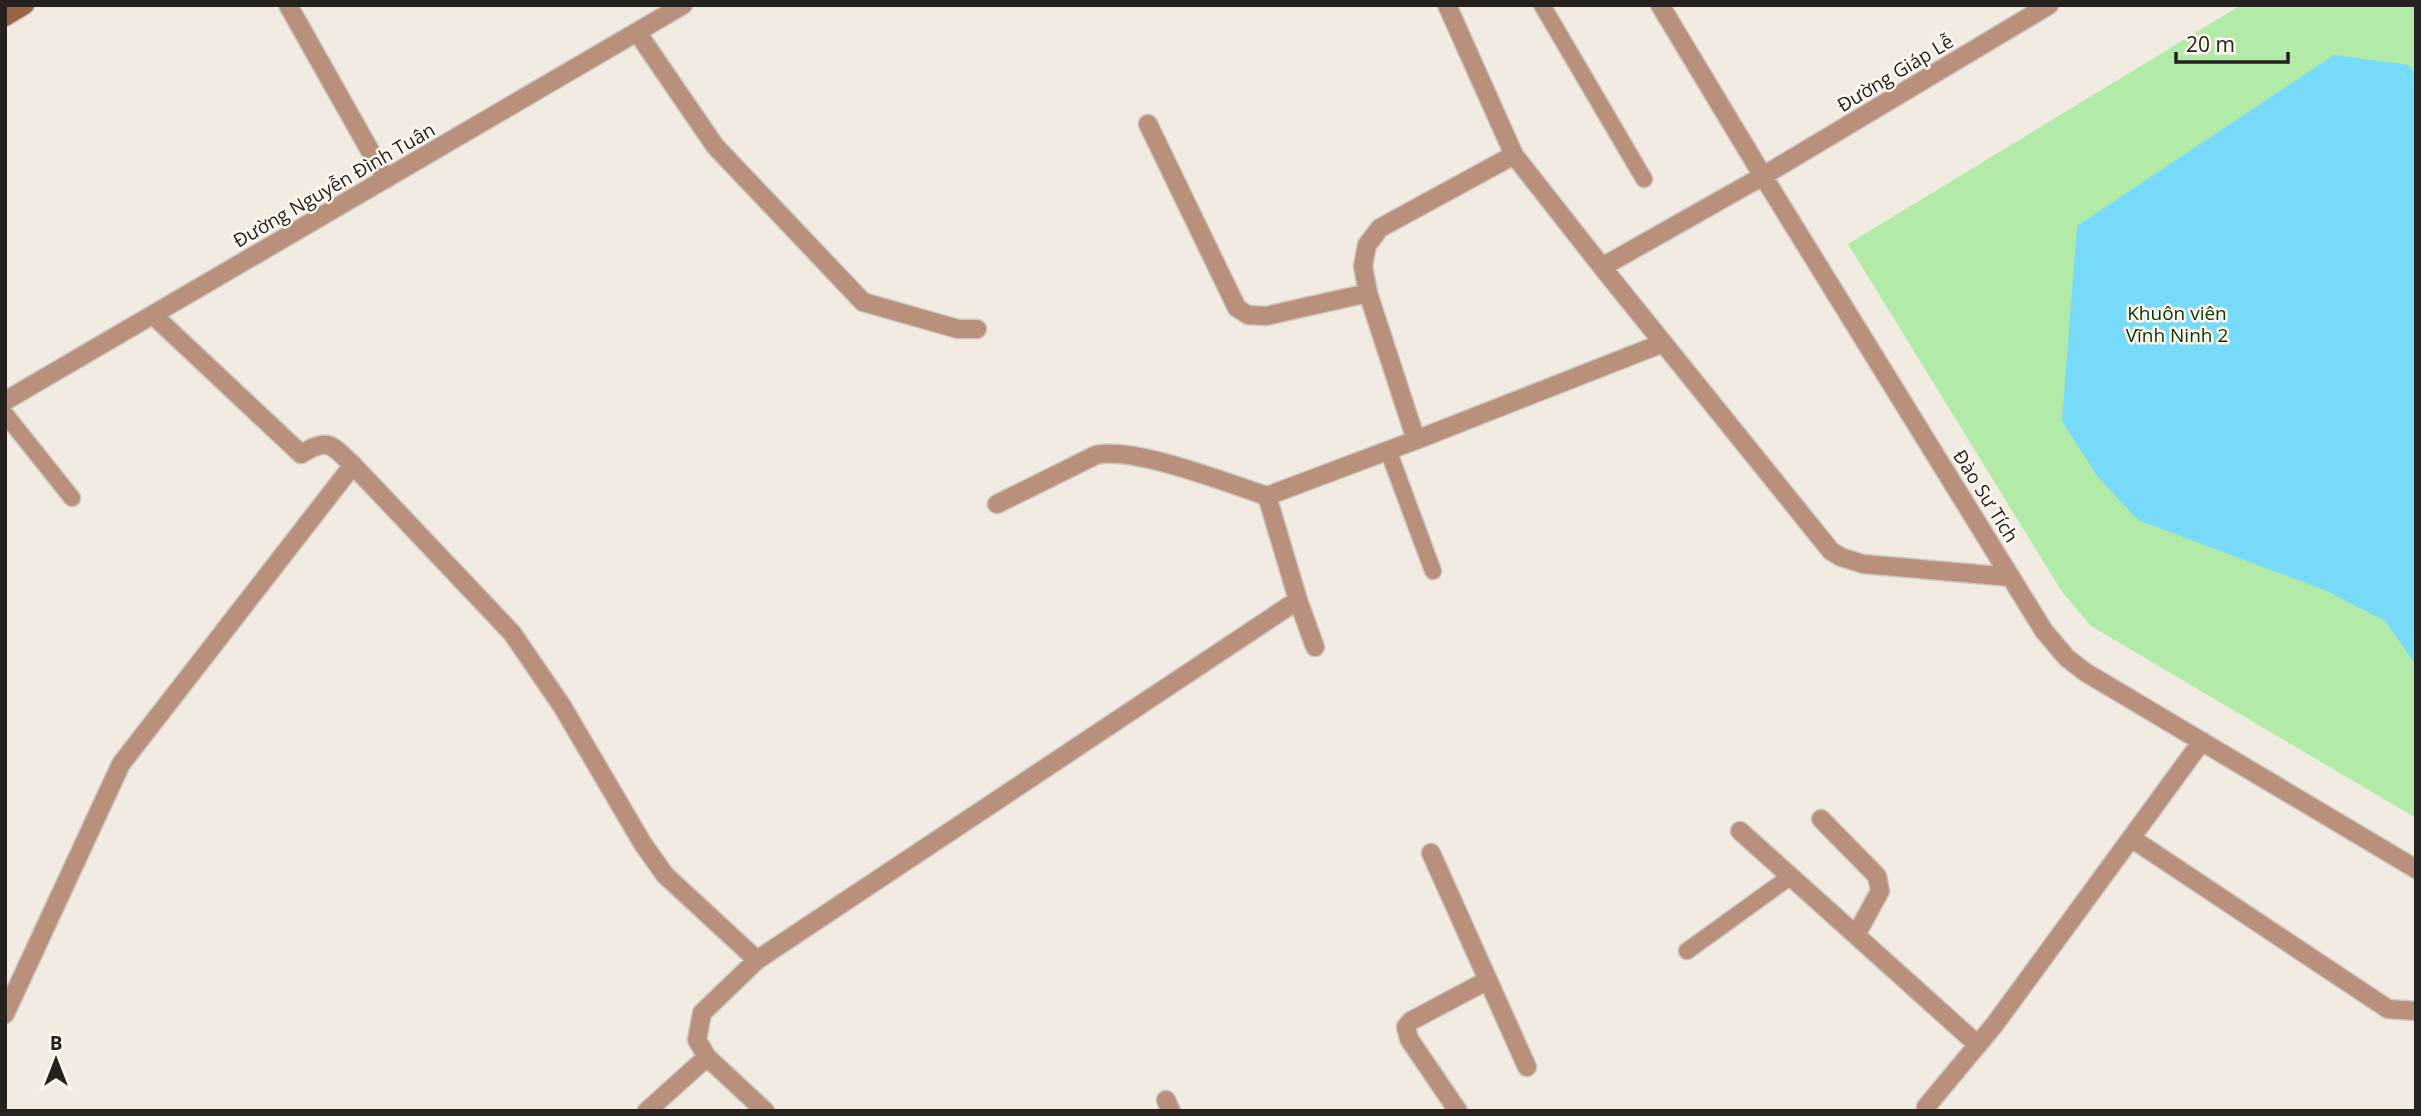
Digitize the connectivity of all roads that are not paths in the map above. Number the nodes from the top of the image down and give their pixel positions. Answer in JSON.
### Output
{"nodes":[{"id":1,"x":25,"y":5,"type":"edge"},
{"id":2,"x":288,"y":5,"type":"edge"},
{"id":3,"x":683,"y":5,"type":"edge"},
{"id":4,"x":1447,"y":5,"type":"edge"},
{"id":5,"x":1542,"y":5,"type":"edge"},
{"id":6,"x":1660,"y":5,"type":"edge"},
{"id":7,"x":2049,"y":5,"type":"edge"},
{"id":8,"x":6,"y":14,"type":"edge"},
{"id":9,"x":637,"y":32,"type":"junction"},
{"id":10,"x":1148,"y":124,"type":"dead end"},
{"id":11,"x":1514,"y":155,"type":"junction"},
{"id":12,"x":1763,"y":176,"type":"junction"},
{"id":13,"x":386,"y":179,"type":"junction"},
{"id":14,"x":1644,"y":179,"type":"dead end"},
{"id":15,"x":1602,"y":267,"type":"junction"},
{"id":16,"x":1368,"y":293,"type":"junction"},
{"id":17,"x":153,"y":315,"type":"junction"},
{"id":18,"x":977,"y":329,"type":"dead end"},
{"id":19,"x":1663,"y":343,"type":"junction"},
{"id":20,"x":5,"y":401,"type":"edge"},
{"id":21,"x":5,"y":414,"type":"edge"},
{"id":22,"x":1416,"y":440,"type":"junction"},
{"id":23,"x":1388,"y":450,"type":"junction"},
{"id":24,"x":352,"y":465,"type":"junction"},
{"id":25,"x":1267,"y":496,"type":"junction"},
{"id":26,"x":72,"y":498,"type":"dead end"},
{"id":27,"x":997,"y":504,"type":"dead end"},
{"id":28,"x":1433,"y":571,"type":"dead end"},
{"id":29,"x":2011,"y":577,"type":"junction"},
{"id":30,"x":1298,"y":600,"type":"junction"},
{"id":31,"x":1315,"y":647,"type":"dead end"},
{"id":32,"x":2202,"y":741,"type":"junction"},
{"id":33,"x":1821,"y":819,"type":"dead end"},
{"id":34,"x":1740,"y":831,"type":"dead end"},
{"id":35,"x":2131,"y":838,"type":"junction"},
{"id":36,"x":1432,"y":853,"type":"dead end"},
{"id":37,"x":2416,"y":869,"type":"edge"},
{"id":38,"x":1791,"y":876,"type":"junction"},
{"id":39,"x":1856,"y":935,"type":"junction"},
{"id":40,"x":1687,"y":951,"type":"dead end"},
{"id":41,"x":757,"y":960,"type":"junction"},
{"id":42,"x":1488,"y":980,"type":"junction"},
{"id":43,"x":2416,"y":1012,"type":"edge"},
{"id":44,"x":5,"y":1014,"type":"edge"},
{"id":45,"x":1978,"y":1045,"type":"junction"},
{"id":46,"x":706,"y":1057,"type":"junction"},
{"id":47,"x":1527,"y":1068,"type":"dead end"},
{"id":48,"x":1925,"y":1109,"type":"edge"},
{"id":49,"x":647,"y":1111,"type":"edge"},
{"id":50,"x":765,"y":1111,"type":"edge"},
{"id":51,"x":1458,"y":1111,"type":"edge"}],
"edges":[{"from":1,"to":8,"type":"street"},
{"from":2,"to":13,"type":"street"},
{"from":3,"to":9,"type":"street","name":"Đường Nguyễn Đình Tuân"},
{"from":4,"to":11,"type":"street"},
{"from":5,"to":14,"type":"lane"},
{"from":6,"to":12,"type":"street","name":"Đào Sư Tích"},
{"from":7,"to":12,"type":"street","name":"Đường Giáp Lễ"},
{"from":9,"to":13,"type":"street","name":"Đường Nguyễn Đình Tuân"},
{"from":9,"to":18,"type":"street"},
{"from":10,"to":16,"type":"street"},
{"from":11,"to":15,"type":"street"},
{"from":11,"to":16,"type":"street"},
{"from":12,"to":15,"type":"street","name":"Đường Giáp Lễ"},
{"from":12,"to":29,"type":"street","name":"Đào Sư Tích"},
{"from":13,"to":17,"type":"street","name":"Đường Nguyễn Đình Tuân"},
{"from":15,"to":19,"type":"street"},
{"from":16,"to":22,"type":"street"},
{"from":17,"to":20,"type":"street","name":"Đường Nguyễn Đình Tuân"},
{"from":17,"to":24,"type":"street"},
{"from":19,"to":22,"type":"street"},
{"from":19,"to":29,"type":"street"},
{"from":21,"to":26,"type":"lane"},
{"from":22,"to":23,"type":"street"},
{"from":23,"to":25,"type":"street"},
{"from":23,"to":28,"type":"lane"},
{"from":24,"to":41,"type":"street"},
{"from":24,"to":44,"type":"street"},
{"from":25,"to":27,"type":"street"},
{"from":25,"to":30,"type":"street"},
{"from":29,"to":32,"type":"street","name":"Đào Sư Tích"},
{"from":30,"to":31,"type":"street"},
{"from":30,"to":41,"type":"street"},
{"from":32,"to":35,"type":"street"},
{"from":32,"to":37,"type":"street","name":"Đào Sư Tích"},
{"from":33,"to":39,"type":"street"},
{"from":34,"to":38,"type":"street"},
{"from":35,"to":43,"type":"street"},
{"from":35,"to":45,"type":"street"},
{"from":36,"to":42,"type":"street"},
{"from":38,"to":39,"type":"street"},
{"from":38,"to":40,"type":"lane"},
{"from":39,"to":45,"type":"street"},
{"from":41,"to":46,"type":"street"},
{"from":42,"to":47,"type":"street"},
{"from":42,"to":51,"type":"street"},
{"from":45,"to":48,"type":"street"},
{"from":46,"to":49,"type":"street"},
{"from":46,"to":50,"type":"street"}]}
